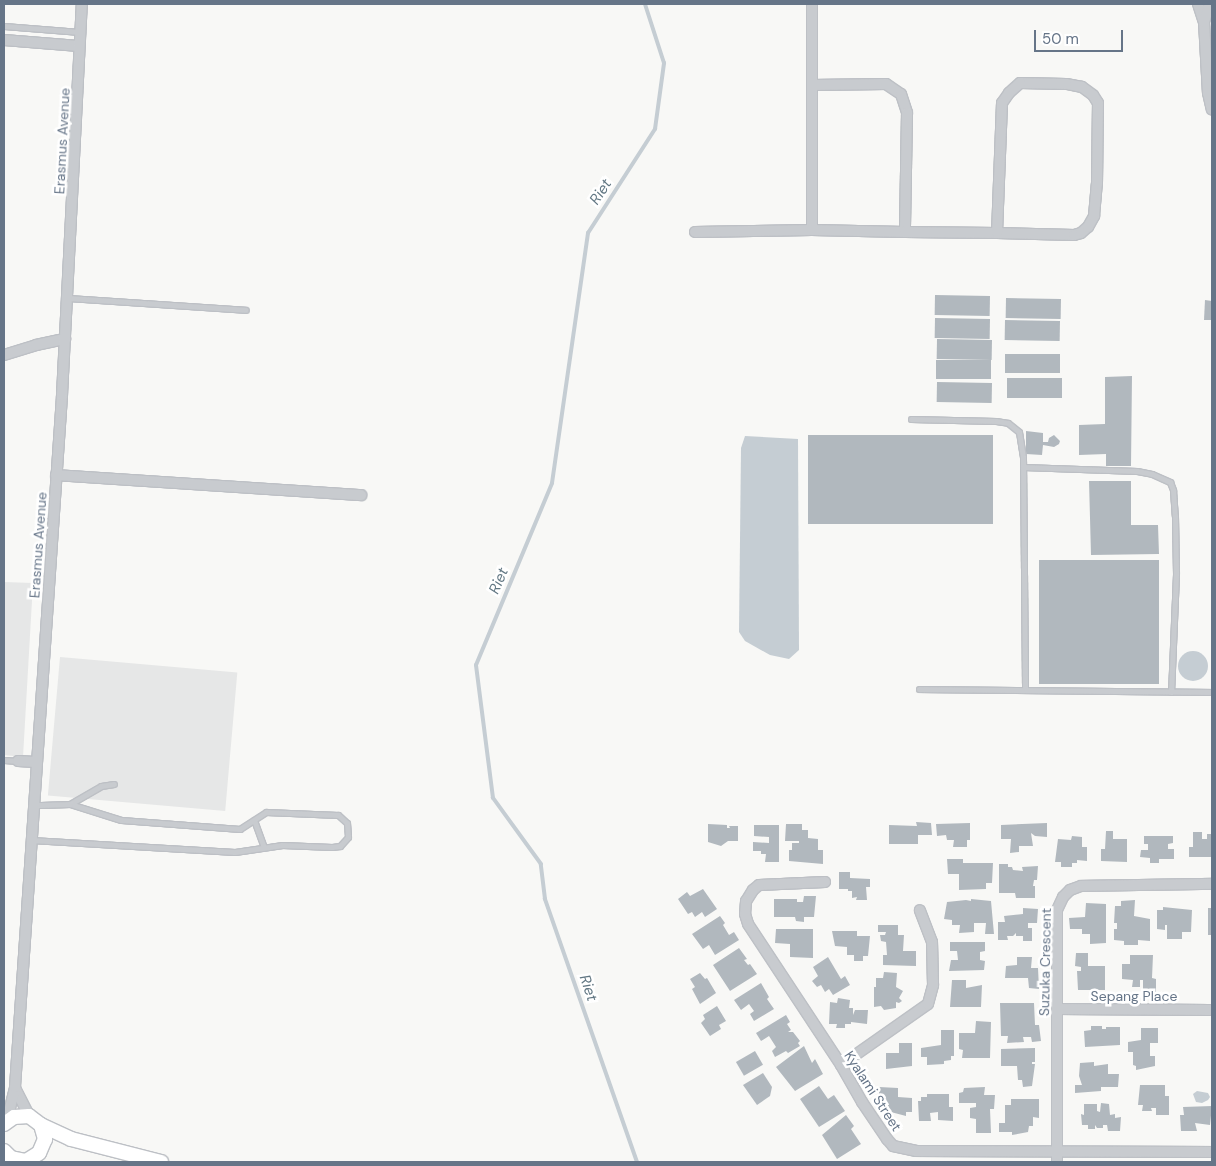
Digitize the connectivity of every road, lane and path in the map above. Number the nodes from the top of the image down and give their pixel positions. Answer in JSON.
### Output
{"nodes":[{"id":1,"x":82,"y":4,"type":"edge"},
{"id":2,"x":812,"y":4,"type":"edge"},
{"id":3,"x":1198,"y":4,"type":"edge"},
{"id":4,"x":1210,"y":4,"type":"edge"},
{"id":5,"x":1204,"y":22,"type":"junction"},
{"id":6,"x":4,"y":26,"type":"edge"},
{"id":7,"x":80,"y":32,"type":"junction"},
{"id":8,"x":4,"y":40,"type":"edge"},
{"id":9,"x":79,"y":46,"type":"junction"},
{"id":10,"x":1209,"y":53,"type":"edge"},
{"id":11,"x":812,"y":85,"type":"junction"},
{"id":12,"x":1212,"y":110,"type":"edge"},
{"id":13,"x":812,"y":230,"type":"junction"},
{"id":14,"x":695,"y":232,"type":"dead end"},
{"id":15,"x":905,"y":232,"type":"junction"},
{"id":16,"x":998,"y":233,"type":"junction"},
{"id":17,"x":67,"y":298,"type":"junction"},
{"id":18,"x":246,"y":310,"type":"dead end"},
{"id":19,"x":65,"y":339,"type":"junction"},
{"id":20,"x":4,"y":355,"type":"edge"},
{"id":21,"x":911,"y":418,"type":"dead end"},
{"id":22,"x":1023,"y":467,"type":"junction"},
{"id":23,"x":56,"y":475,"type":"junction"},
{"id":24,"x":360,"y":495,"type":"dead end"},
{"id":25,"x":919,"y":689,"type":"dead end"},
{"id":26,"x":1025,"y":690,"type":"junction"},
{"id":27,"x":1170,"y":692,"type":"junction"},
{"id":28,"x":1212,"y":692,"type":"edge"},
{"id":29,"x":4,"y":760,"type":"edge"},
{"id":30,"x":18,"y":761,"type":"joint"},
{"id":31,"x":36,"y":762,"type":"junction"},
{"id":32,"x":114,"y":784,"type":"dead end"},
{"id":33,"x":70,"y":804,"type":"junction"},
{"id":34,"x":33,"y":805,"type":"junction"},
{"id":35,"x":254,"y":820,"type":"junction"},
{"id":36,"x":31,"y":840,"type":"junction"},
{"id":37,"x":264,"y":847,"type":"junction"},
{"id":38,"x":824,"y":882,"type":"dead end"},
{"id":39,"x":1212,"y":884,"type":"edge"},
{"id":40,"x":920,"y":910,"type":"dead end"},
{"id":41,"x":1058,"y":1009,"type":"junction"},
{"id":42,"x":1210,"y":1010,"type":"dead end"},
{"id":43,"x":841,"y":1065,"type":"junction"},
{"id":44,"x":15,"y":1087,"type":"junction"},
{"id":45,"x":29,"y":1116,"type":"junction"},
{"id":46,"x":6,"y":1122,"type":"edge"},
{"id":47,"x":41,"y":1125,"type":"junction"},
{"id":48,"x":71,"y":1139,"type":"junction"},
{"id":49,"x":4,"y":1151,"type":"edge"},
{"id":50,"x":1212,"y":1152,"type":"edge"},
{"id":51,"x":41,"y":1154,"type":"edge"},
{"id":52,"x":1057,"y":1157,"type":"edge"},
{"id":53,"x":23,"y":1161,"type":"edge"},
{"id":54,"x":161,"y":1162,"type":"edge"}],
"edges":[{"from":1,"to":7,"type":"street","name":"Erasmus Avenue"},
{"from":2,"to":11,"type":"street"},
{"from":3,"to":5,"type":"street"},
{"from":4,"to":5,"type":"street"},
{"from":5,"to":10,"type":"street"},
{"from":6,"to":7,"type":"lane"},
{"from":7,"to":9,"type":"street","name":"Erasmus Avenue"},
{"from":8,"to":9,"type":"street"},
{"from":9,"to":17,"type":"street","name":"Erasmus Avenue"},
{"from":10,"to":12,"type":"street"},
{"from":11,"to":13,"type":"street"},
{"from":11,"to":15,"type":"street"},
{"from":13,"to":14,"type":"street"},
{"from":13,"to":15,"type":"street"},
{"from":15,"to":16,"type":"street"},
{"from":16,"to":16,"type":"street"},
{"from":17,"to":18,"type":"lane"},
{"from":17,"to":19,"type":"street","name":"Erasmus Avenue"},
{"from":19,"to":20,"type":"street"},
{"from":19,"to":23,"type":"street","name":"Erasmus Avenue"},
{"from":21,"to":22,"type":"lane"},
{"from":22,"to":26,"type":"lane"},
{"from":22,"to":27,"type":"lane"},
{"from":23,"to":24,"type":"street"},
{"from":23,"to":31,"type":"street","name":"Erasmus Avenue"},
{"from":25,"to":26,"type":"lane"},
{"from":26,"to":27,"type":"lane"},
{"from":27,"to":28,"type":"lane"},
{"from":29,"to":30,"type":"lane"},
{"from":30,"to":31,"type":"street"},
{"from":31,"to":34,"type":"street","name":"Erasmus Avenue"},
{"from":32,"to":33,"type":"lane"},
{"from":33,"to":34,"type":"lane"},
{"from":33,"to":35,"type":"lane"},
{"from":34,"to":36,"type":"street","name":"Erasmus Avenue"},
{"from":35,"to":37,"type":"lane"},
{"from":35,"to":37,"type":"lane"},
{"from":36,"to":37,"type":"lane"},
{"from":36,"to":44,"type":"street","name":"Erasmus Avenue"},
{"from":38,"to":43,"type":"street","name":"Kyalami Street"},
{"from":39,"to":41,"type":"street","name":"Suzuka Crescent"},
{"from":40,"to":43,"type":"street"},
{"from":41,"to":42,"type":"street","name":"Sepang Place"},
{"from":41,"to":52,"type":"street","name":"Suzuka Crescent"},
{"from":43,"to":52,"type":"street","name":"Kyalami Street"},
{"from":44,"to":45,"type":"street"},
{"from":44,"to":46,"type":"street","name":"Erasmus Avenue"},
{"from":45,"to":46,"type":"street"},
{"from":45,"to":47,"type":"street"},
{"from":47,"to":48,"type":"street"},
{"from":47,"to":51,"type":"street"},
{"from":48,"to":51,"type":"street"},
{"from":48,"to":54,"type":"street"},
{"from":49,"to":53,"type":"street"},
{"from":50,"to":52,"type":"street","name":"Kyalami Street"},
{"from":51,"to":53,"type":"street"}]}
